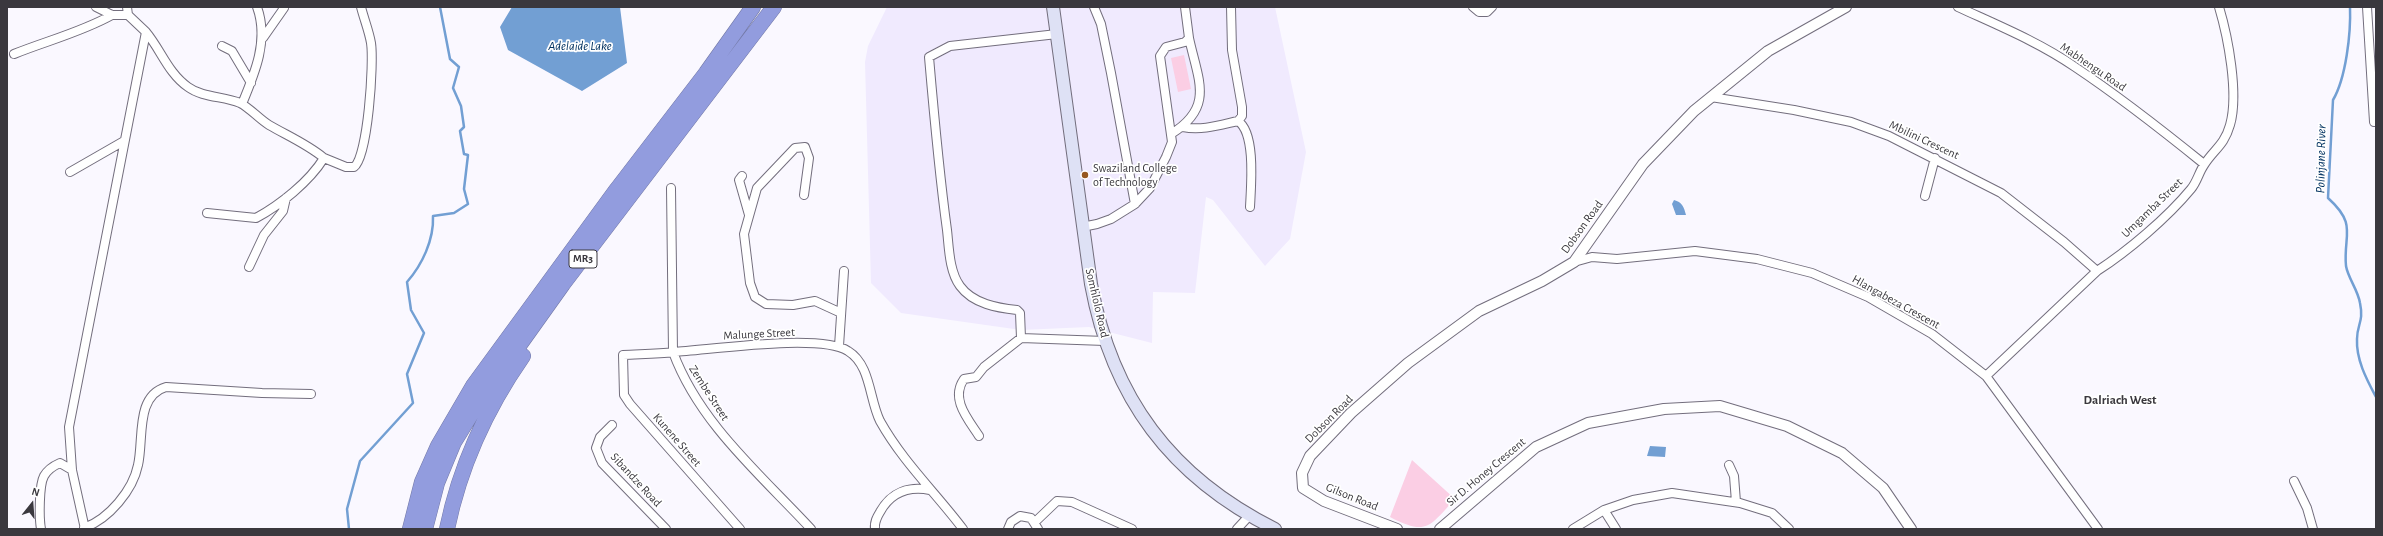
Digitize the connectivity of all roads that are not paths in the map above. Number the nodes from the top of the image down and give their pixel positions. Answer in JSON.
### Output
{"nodes":[{"id":1,"x":96,"y":7,"type":"edge"},
{"id":2,"x":257,"y":7,"type":"edge"},
{"id":3,"x":361,"y":7,"type":"edge"},
{"id":4,"x":753,"y":7,"type":"edge"},
{"id":5,"x":1053,"y":7,"type":"edge"},
{"id":6,"x":1094,"y":7,"type":"edge"},
{"id":7,"x":1185,"y":7,"type":"edge"},
{"id":8,"x":1231,"y":7,"type":"edge"},
{"id":9,"x":1473,"y":7,"type":"edge"},
{"id":10,"x":1492,"y":7,"type":"edge"},
{"id":11,"x":1846,"y":7,"type":"edge"},
{"id":12,"x":1958,"y":7,"type":"edge"},
{"id":13,"x":2219,"y":7,"type":"edge"},
{"id":14,"x":2367,"y":7,"type":"edge"},
{"id":15,"x":284,"y":8,"type":"edge"},
{"id":16,"x":773,"y":9,"type":"edge"},
{"id":17,"x":127,"y":11,"type":"edge"},
{"id":18,"x":112,"y":15,"type":"junction"},
{"id":19,"x":146,"y":32,"type":"junction"},
{"id":20,"x":1057,"y":34,"type":"junction"},
{"id":21,"x":263,"y":38,"type":"junction"},
{"id":22,"x":1189,"y":38,"type":"junction"},
{"id":23,"x":222,"y":46,"type":"dead end"},
{"id":24,"x":14,"y":54,"type":"dead end"},
{"id":25,"x":251,"y":83,"type":"junction"},
{"id":26,"x":1711,"y":97,"type":"junction"},
{"id":27,"x":242,"y":104,"type":"junction"},
{"id":28,"x":1238,"y":121,"type":"junction"},
{"id":29,"x":2376,"y":122,"type":"edge"},
{"id":30,"x":1182,"y":127,"type":"junction"},
{"id":31,"x":1170,"y":134,"type":"junction"},
{"id":32,"x":124,"y":141,"type":"junction"},
{"id":33,"x":324,"y":158,"type":"junction"},
{"id":34,"x":1935,"y":158,"type":"junction"},
{"id":35,"x":2204,"y":164,"type":"junction"},
{"id":36,"x":70,"y":172,"type":"dead end"},
{"id":37,"x":742,"y":176,"type":"dead end"},
{"id":38,"x":671,"y":188,"type":"dead end"},
{"id":39,"x":804,"y":195,"type":"dead end"},
{"id":40,"x":1925,"y":196,"type":"dead end"},
{"id":41,"x":286,"y":198,"type":"junction"},
{"id":42,"x":1135,"y":204,"type":"junction"},
{"id":43,"x":1250,"y":207,"type":"dead end"},
{"id":44,"x":207,"y":213,"type":"dead end"},
{"id":45,"x":750,"y":216,"type":"junction"},
{"id":46,"x":1082,"y":227,"type":"junction"},
{"id":47,"x":1574,"y":262,"type":"junction"},
{"id":48,"x":249,"y":267,"type":"dead end"},
{"id":49,"x":844,"y":271,"type":"dead end"},
{"id":50,"x":2097,"y":271,"type":"junction"},
{"id":51,"x":563,"y":284,"type":"junction"},
{"id":52,"x":839,"y":312,"type":"junction"},
{"id":53,"x":1021,"y":338,"type":"junction"},
{"id":54,"x":1105,"y":341,"type":"junction"},
{"id":55,"x":839,"y":346,"type":"junction"},
{"id":56,"x":673,"y":352,"type":"junction"},
{"id":57,"x":623,"y":354,"type":"joint"},
{"id":58,"x":1986,"y":376,"type":"junction"},
{"id":59,"x":310,"y":394,"type":"dead end"},
{"id":60,"x":612,"y":425,"type":"dead end"},
{"id":61,"x":979,"y":436,"type":"dead end"},
{"id":62,"x":1729,"y":465,"type":"dead end"},
{"id":63,"x":72,"y":470,"type":"junction"},
{"id":64,"x":2294,"y":482,"type":"dead end"},
{"id":65,"x":1301,"y":484,"type":"joint"},
{"id":66,"x":930,"y":490,"type":"junction"},
{"id":67,"x":1736,"y":502,"type":"junction"},
{"id":68,"x":1604,"y":510,"type":"junction"},
{"id":69,"x":1249,"y":516,"type":"junction"},
{"id":70,"x":1036,"y":525,"type":"edge"},
{"id":71,"x":85,"y":528,"type":"edge"},
{"id":72,"x":41,"y":529,"type":"edge"},
{"id":73,"x":410,"y":529,"type":"edge"},
{"id":74,"x":425,"y":529,"type":"edge"},
{"id":75,"x":447,"y":529,"type":"edge"},
{"id":76,"x":666,"y":529,"type":"edge"},
{"id":77,"x":740,"y":529,"type":"edge"},
{"id":78,"x":811,"y":529,"type":"edge"},
{"id":79,"x":875,"y":529,"type":"edge"},
{"id":80,"x":963,"y":529,"type":"edge"},
{"id":81,"x":1008,"y":529,"type":"edge"},
{"id":82,"x":1132,"y":529,"type":"edge"},
{"id":83,"x":1237,"y":529,"type":"edge"},
{"id":84,"x":1275,"y":529,"type":"edge"},
{"id":85,"x":1397,"y":529,"type":"edge"},
{"id":86,"x":1440,"y":529,"type":"edge"},
{"id":87,"x":1573,"y":529,"type":"edge"},
{"id":88,"x":1616,"y":529,"type":"edge"},
{"id":89,"x":1789,"y":529,"type":"edge"},
{"id":90,"x":1911,"y":529,"type":"edge"},
{"id":91,"x":2098,"y":529,"type":"edge"},
{"id":92,"x":2313,"y":529,"type":"edge"}],
"edges":[{"from":1,"to":18,"type":"street"},
{"from":2,"to":21,"type":"street"},
{"from":3,"to":33,"type":"street"},
{"from":4,"to":73,"type":"highway","number":"MR3"},
{"from":5,"to":20,"type":"main road","name":"Somhlolo Road"},
{"from":6,"to":42,"type":"street"},
{"from":7,"to":22,"type":"street"},
{"from":8,"to":28,"type":"street"},
{"from":9,"to":10,"type":"street"},
{"from":11,"to":26,"type":"street","name":"Dobson Road"},
{"from":12,"to":35,"type":"street","name":"Mabhengu Road"},
{"from":13,"to":35,"type":"street","name":"Umgamba Street"},
{"from":14,"to":29,"type":"street"},
{"from":15,"to":21,"type":"street"},
{"from":16,"to":51,"type":"highway","number":"MR3"},
{"from":17,"to":18,"type":"street"},
{"from":17,"to":19,"type":"street"},
{"from":18,"to":24,"type":"street"},
{"from":19,"to":27,"type":"street"},
{"from":19,"to":32,"type":"street"},
{"from":20,"to":46,"type":"main road","name":"Somhlolo Road"},
{"from":20,"to":53,"type":"street"},
{"from":21,"to":25,"type":"street"},
{"from":22,"to":30,"type":"street"},
{"from":22,"to":31,"type":"street"},
{"from":23,"to":25,"type":"street"},
{"from":25,"to":27,"type":"street"},
{"from":26,"to":34,"type":"street","name":"Mbilini Crescent"},
{"from":26,"to":47,"type":"street","name":"Dobson Road"},
{"from":27,"to":33,"type":"street"},
{"from":28,"to":30,"type":"street"},
{"from":28,"to":43,"type":"street"},
{"from":30,"to":31,"type":"street"},
{"from":31,"to":42,"type":"street"},
{"from":32,"to":36,"type":"street"},
{"from":32,"to":63,"type":"street"},
{"from":33,"to":41,"type":"street"},
{"from":34,"to":40,"type":"street"},
{"from":34,"to":50,"type":"street","name":"Mbilini Crescent"},
{"from":35,"to":50,"type":"street","name":"Umgamba Street"},
{"from":37,"to":45,"type":"street"},
{"from":38,"to":56,"type":"street","name":"Zembe Street"},
{"from":39,"to":45,"type":"street"},
{"from":41,"to":44,"type":"street"},
{"from":41,"to":48,"type":"street"},
{"from":42,"to":46,"type":"street"},
{"from":45,"to":52,"type":"street"},
{"from":46,"to":54,"type":"main road","name":"Somhlolo Road"},
{"from":47,"to":58,"type":"street","name":"Hlangabeza Crescent"},
{"from":47,"to":65,"type":"street","name":"Dobson Road"},
{"from":49,"to":52,"type":"street"},
{"from":50,"to":58,"type":"street","name":"Umgamba Street"},
{"from":51,"to":74,"type":"highway","number":"MR3"},
{"from":51,"to":75,"type":"highway"},
{"from":52,"to":55,"type":"street"},
{"from":53,"to":54,"type":"street"},
{"from":53,"to":61,"type":"street"},
{"from":54,"to":69,"type":"main road","name":"Somhlolo Road"},
{"from":55,"to":56,"type":"street","name":"Malunge Street"},
{"from":55,"to":66,"type":"street","name":"Malunge Street"},
{"from":56,"to":57,"type":"street","name":"Malunge Street"},
{"from":56,"to":78,"type":"street","name":"Zembe Street"},
{"from":57,"to":77,"type":"street","name":"Kunene Street"},
{"from":58,"to":91,"type":"street","name":"Hlangabeza Crescent"},
{"from":59,"to":71,"type":"street"},
{"from":60,"to":76,"type":"street","name":"Sibandze Road"},
{"from":62,"to":67,"type":"street"},
{"from":63,"to":71,"type":"street"},
{"from":63,"to":72,"type":"street"},
{"from":64,"to":92,"type":"street"},
{"from":65,"to":85,"type":"street","name":"Gilson Road"},
{"from":66,"to":79,"type":"street"},
{"from":66,"to":80,"type":"street","name":"Malunge Street"},
{"from":67,"to":68,"type":"street"},
{"from":67,"to":89,"type":"street"},
{"from":68,"to":87,"type":"street"},
{"from":68,"to":88,"type":"street"},
{"from":69,"to":83,"type":"street"},
{"from":69,"to":84,"type":"main road","name":"Somhlolo Road"},
{"from":70,"to":81,"type":"street"},
{"from":70,"to":82,"type":"street"},
{"from":86,"to":90,"type":"street","name":"Sir D. Honey Crescent"}]}
